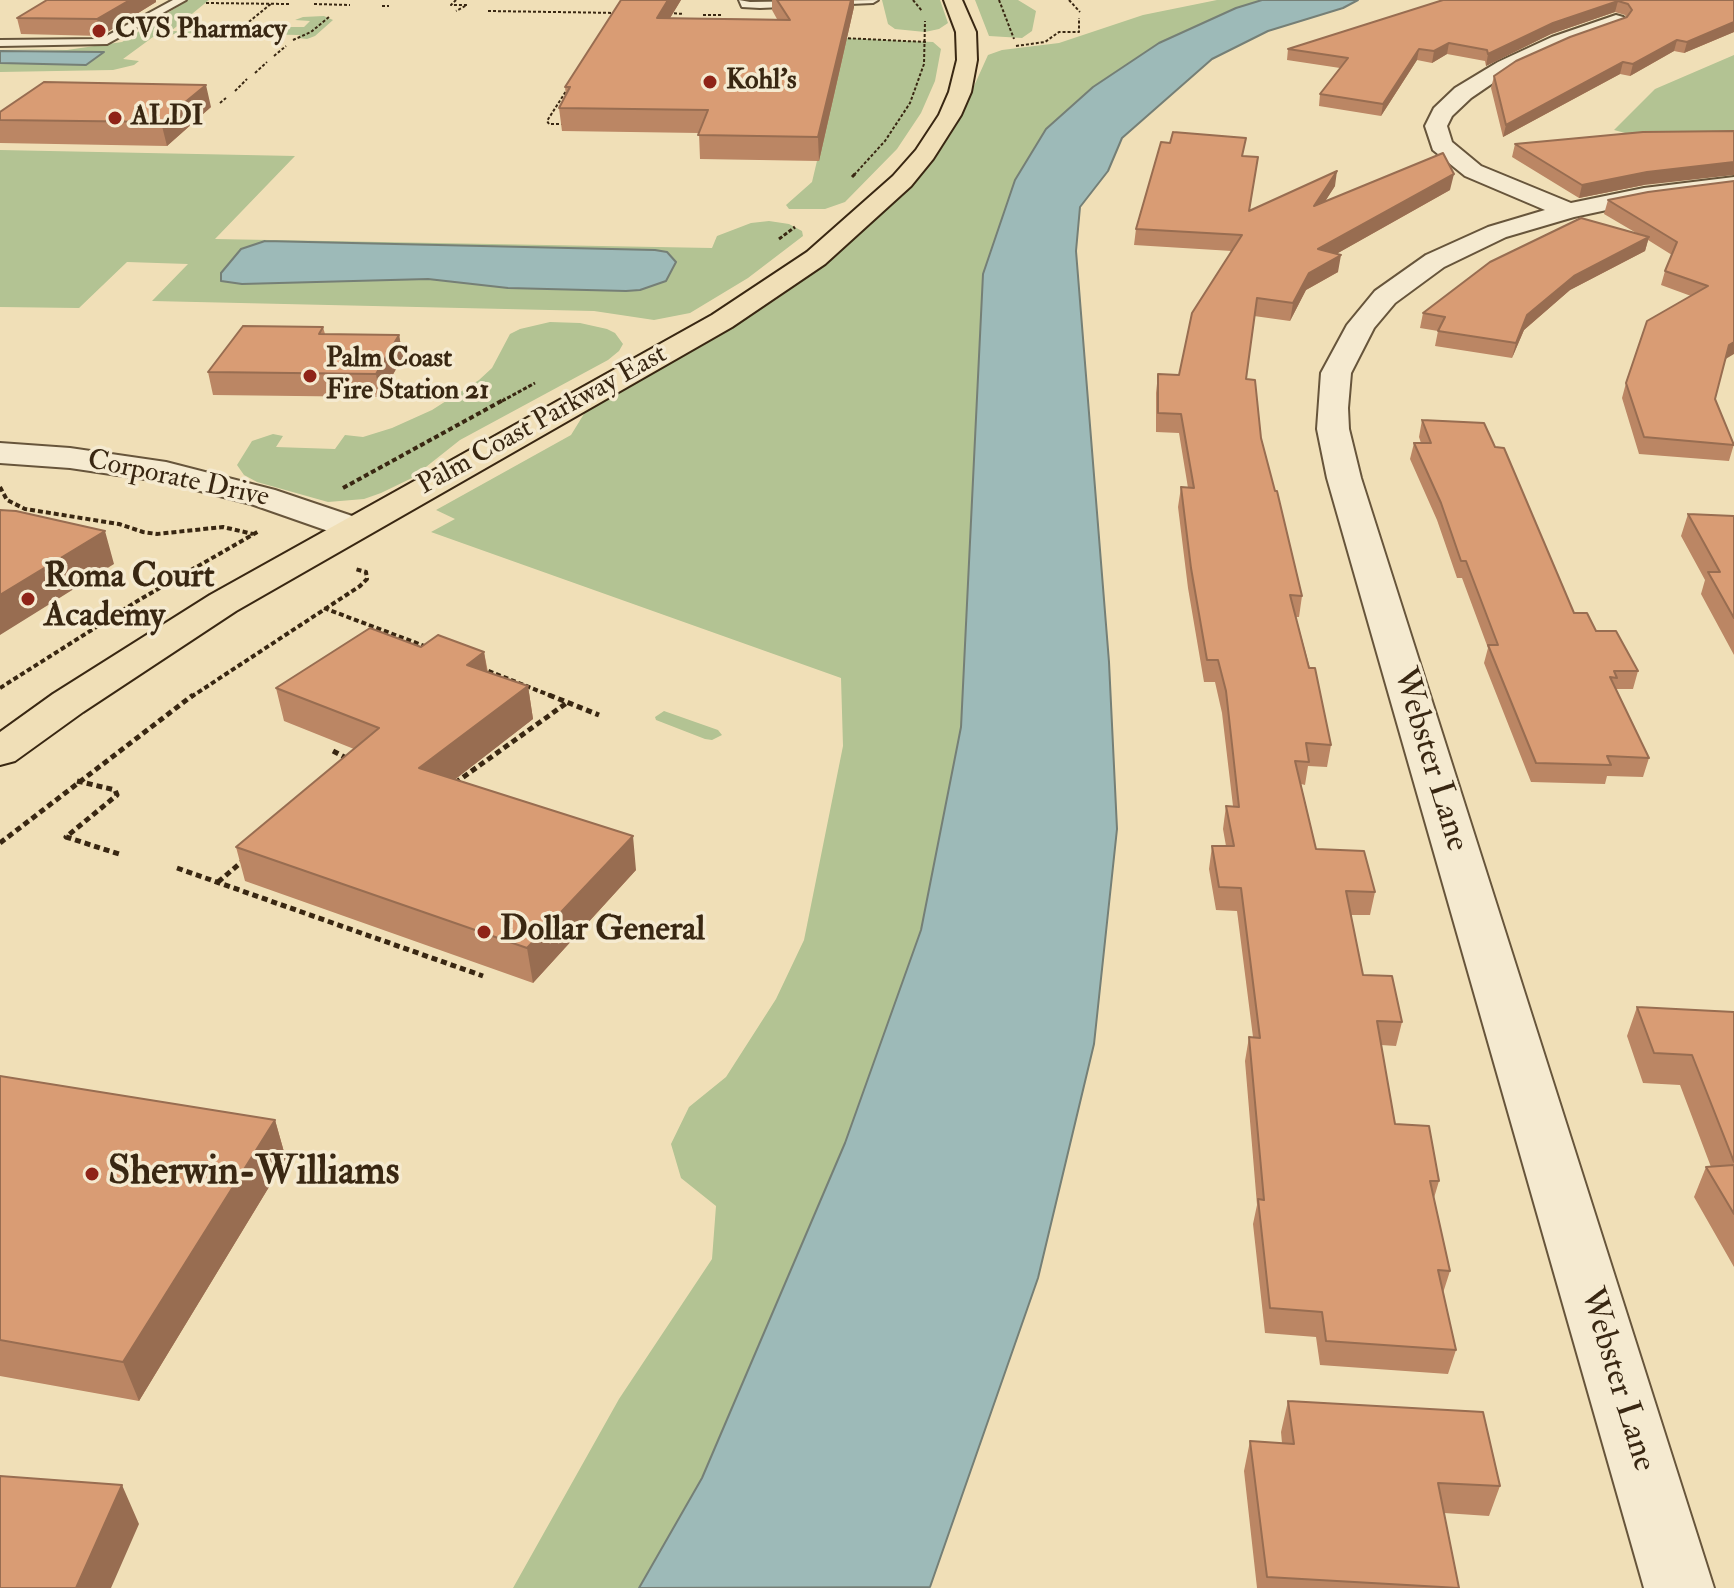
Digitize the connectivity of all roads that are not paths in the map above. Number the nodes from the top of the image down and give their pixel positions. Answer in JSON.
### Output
{"nodes":[{"id":1,"x":181,"y":0,"type":"edge"},
{"id":2,"x":873,"y":0,"type":"edge"},
{"id":3,"x":953,"y":0,"type":"edge"},
{"id":4,"x":727,"y":2,"type":"dead end"},
{"id":5,"x":745,"y":2,"type":"edge"},
{"id":6,"x":1616,"y":21,"type":"edge"},
{"id":7,"x":0,"y":43,"type":"edge"},
{"id":8,"x":1734,"y":184,"type":"edge"},
{"id":9,"x":1569,"y":211,"type":"junction"},
{"id":10,"x":0,"y":453,"type":"edge"},
{"id":11,"x":348,"y":547,"type":"junction"},
{"id":12,"x":0,"y":752,"type":"edge"},
{"id":13,"x":1679,"y":1588,"type":"edge"}],
"edges":[{"from":1,"to":7,"type":"lane"},
{"from":2,"to":5,"type":"lane"},
{"from":3,"to":11,"type":"main road","name":"Palm Coast Parkway East"},
{"from":4,"to":5,"type":"lane"},
{"from":6,"to":9,"type":"street"},
{"from":8,"to":9,"type":"street","name":"Webster Lane"},
{"from":9,"to":13,"type":"street","name":"Webster Lane"},
{"from":10,"to":11,"type":"street","name":"Corporate Drive"},
{"from":11,"to":12,"type":"main road","name":"Palm Coast Parkway East"}]}
